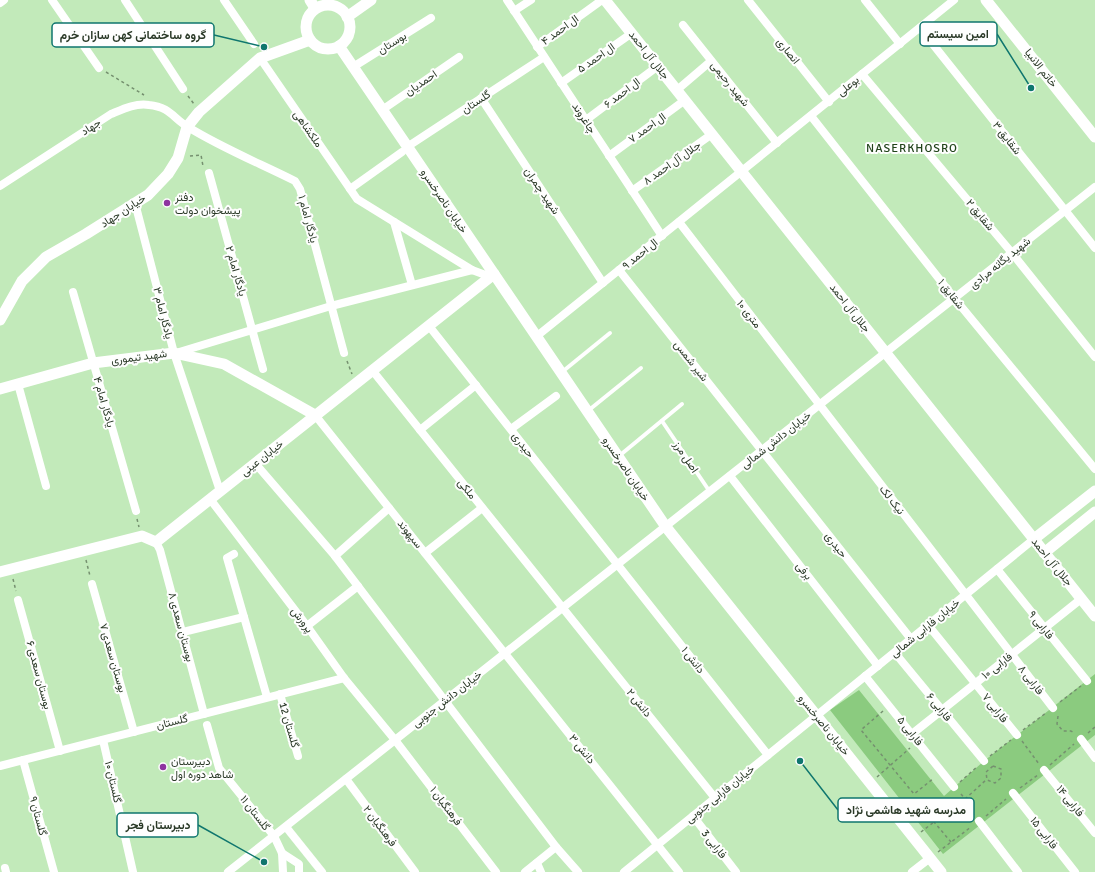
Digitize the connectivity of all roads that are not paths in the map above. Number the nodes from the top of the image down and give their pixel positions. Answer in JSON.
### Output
{"nodes":[{"id":1,"x":4,"y":0,"type":"edge"},
{"id":2,"x":52,"y":0,"type":"edge"},
{"id":3,"x":125,"y":0,"type":"edge"},
{"id":4,"x":224,"y":0,"type":"edge"},
{"id":5,"x":371,"y":0,"type":"edge"},
{"id":6,"x":507,"y":0,"type":"edge"},
{"id":7,"x":531,"y":0,"type":"edge"},
{"id":8,"x":604,"y":0,"type":"edge"},
{"id":9,"x":748,"y":0,"type":"edge"},
{"id":10,"x":865,"y":0,"type":"edge"},
{"id":11,"x":954,"y":0,"type":"edge"},
{"id":12,"x":986,"y":0,"type":"edge"},
{"id":13,"x":0,"y":3,"type":"edge"},
{"id":14,"x":312,"y":4,"type":"edge"},
{"id":15,"x":514,"y":11,"type":"junction"},
{"id":16,"x":347,"y":17,"type":"junction"},
{"id":17,"x":430,"y":18,"type":"dead end"},
{"id":18,"x":683,"y":25,"type":"dead end"},
{"id":19,"x":920,"y":28,"type":"junction"},
{"id":20,"x":632,"y":33,"type":"junction"},
{"id":21,"x":310,"y":40,"type":"junction"},
{"id":22,"x":254,"y":44,"type":"dead end"},
{"id":23,"x":900,"y":44,"type":"junction"},
{"id":24,"x":338,"y":46,"type":"junction"},
{"id":25,"x":537,"y":47,"type":"junction"},
{"id":26,"x":460,"y":57,"type":"dead end"},
{"id":27,"x":544,"y":57,"type":"junction"},
{"id":28,"x":260,"y":58,"type":"junction"},
{"id":29,"x":711,"y":61,"type":"junction"},
{"id":30,"x":658,"y":66,"type":"junction"},
{"id":31,"x":353,"y":67,"type":"junction"},
{"id":32,"x":99,"y":68,"type":"road end"},
{"id":33,"x":862,"y":74,"type":"junction"},
{"id":34,"x":561,"y":83,"type":"junction"},
{"id":35,"x":183,"y":89,"type":"road end"},
{"id":36,"x":677,"y":90,"type":"junction"},
{"id":37,"x":481,"y":98,"type":"junction"},
{"id":38,"x":685,"y":100,"type":"junction"},
{"id":39,"x":829,"y":102,"type":"junction"},
{"id":40,"x":382,"y":110,"type":"junction"},
{"id":41,"x":811,"y":116,"type":"junction"},
{"id":42,"x":586,"y":120,"type":"junction"},
{"id":43,"x":187,"y":126,"type":"junction"},
{"id":44,"x":712,"y":134,"type":"junction"},
{"id":45,"x":1095,"y":137,"type":"edge"},
{"id":46,"x":777,"y":143,"type":"junction"},
{"id":47,"x":405,"y":149,"type":"junction"},
{"id":48,"x":609,"y":156,"type":"junction"},
{"id":49,"x":743,"y":171,"type":"junction"},
{"id":50,"x":209,"y":173,"type":"road end"},
{"id":51,"x":0,"y":186,"type":"edge"},
{"id":52,"x":1095,"y":187,"type":"edge"},
{"id":53,"x":350,"y":189,"type":"junction"},
{"id":54,"x":632,"y":191,"type":"junction"},
{"id":55,"x":135,"y":203,"type":"junction"},
{"id":56,"x":1065,"y":211,"type":"junction"},
{"id":57,"x":394,"y":222,"type":"junction"},
{"id":58,"x":679,"y":222,"type":"junction"},
{"id":59,"x":662,"y":236,"type":"junction"},
{"id":60,"x":1095,"y":248,"type":"edge"},
{"id":61,"x":1012,"y":253,"type":"junction"},
{"id":62,"x":472,"y":270,"type":"junction"},
{"id":63,"x":619,"y":270,"type":"junction"},
{"id":64,"x":492,"y":275,"type":"junction"},
{"id":65,"x":604,"y":283,"type":"junction"},
{"id":66,"x":412,"y":285,"type":"junction"},
{"id":67,"x":73,"y":292,"type":"dead end"},
{"id":68,"x":954,"y":299,"type":"junction"},
{"id":69,"x":331,"y":306,"type":"junction"},
{"id":70,"x":0,"y":320,"type":"edge"},
{"id":71,"x":429,"y":326,"type":"junction"},
{"id":72,"x":252,"y":330,"type":"junction"},
{"id":73,"x":610,"y":333,"type":"dead end"},
{"id":74,"x":537,"y":336,"type":"junction"},
{"id":75,"x":174,"y":353,"type":"junction"},
{"id":76,"x":344,"y":353,"type":"road end"},
{"id":77,"x":886,"y":353,"type":"junction"},
{"id":78,"x":1095,"y":357,"type":"edge"},
{"id":79,"x":93,"y":363,"type":"junction"},
{"id":80,"x":641,"y":368,"type":"dead end"},
{"id":81,"x":263,"y":369,"type":"dead end"},
{"id":82,"x":372,"y":370,"type":"junction"},
{"id":83,"x":561,"y":373,"type":"junction"},
{"id":84,"x":18,"y":384,"type":"junction"},
{"id":85,"x":476,"y":385,"type":"junction"},
{"id":86,"x":0,"y":389,"type":"edge"},
{"id":87,"x":556,"y":396,"type":"dead end"},
{"id":88,"x":682,"y":404,"type":"dead end"},
{"id":89,"x":820,"y":406,"type":"junction"},
{"id":90,"x":587,"y":411,"type":"junction"},
{"id":91,"x":315,"y":415,"type":"junction"},
{"id":92,"x":662,"y":421,"type":"junction"},
{"id":93,"x":511,"y":429,"type":"junction"},
{"id":94,"x":420,"y":430,"type":"junction"},
{"id":95,"x":762,"y":451,"type":"junction"},
{"id":96,"x":618,"y":457,"type":"junction"},
{"id":97,"x":256,"y":463,"type":"junction"},
{"id":98,"x":1095,"y":469,"type":"edge"},
{"id":99,"x":730,"y":476,"type":"junction"},
{"id":100,"x":46,"y":486,"type":"dead end"},
{"id":101,"x":1095,"y":490,"type":"edge"},
{"id":102,"x":220,"y":491,"type":"junction"},
{"id":103,"x":710,"y":492,"type":"junction"},
{"id":104,"x":210,"y":498,"type":"junction"},
{"id":105,"x":389,"y":508,"type":"junction"},
{"id":106,"x":482,"y":508,"type":"junction"},
{"id":107,"x":136,"y":511,"type":"road end"},
{"id":108,"x":1095,"y":512,"type":"edge"},
{"id":109,"x":666,"y":527,"type":"junction"},
{"id":110,"x":1034,"y":539,"type":"junction"},
{"id":111,"x":156,"y":542,"type":"junction"},
{"id":112,"x":1044,"y":552,"type":"junction"},
{"id":113,"x":425,"y":553,"type":"junction"},
{"id":114,"x":234,"y":554,"type":"dead end"},
{"id":115,"x":335,"y":556,"type":"junction"},
{"id":116,"x":618,"y":565,"type":"junction"},
{"id":117,"x":997,"y":570,"type":"junction"},
{"id":118,"x":5,"y":571,"type":"edge"},
{"id":119,"x":92,"y":584,"type":"road end"},
{"id":120,"x":358,"y":586,"type":"junction"},
{"id":121,"x":965,"y":595,"type":"junction"},
{"id":122,"x":1081,"y":599,"type":"junction"},
{"id":123,"x":18,"y":600,"type":"road end"},
{"id":124,"x":563,"y":608,"type":"junction"},
{"id":125,"x":1095,"y":616,"type":"edge"},
{"id":126,"x":244,"y":617,"type":"junction"},
{"id":127,"x":928,"y":625,"type":"junction"},
{"id":128,"x":307,"y":626,"type":"junction"},
{"id":129,"x":1044,"y":629,"type":"junction"},
{"id":130,"x":182,"y":632,"type":"junction"},
{"id":131,"x":911,"y":639,"type":"junction"},
{"id":132,"x":895,"y":653,"type":"dead end"},
{"id":133,"x":505,"y":654,"type":"junction"},
{"id":134,"x":1012,"y":654,"type":"junction"},
{"id":135,"x":878,"y":666,"type":"junction"},
{"id":136,"x":865,"y":676,"type":"junction"},
{"id":137,"x":344,"y":678,"type":"junction"},
{"id":138,"x":1087,"y":681,"type":"dead end"},
{"id":139,"x":975,"y":684,"type":"junction"},
{"id":140,"x":280,"y":694,"type":"junction"},
{"id":141,"x":267,"y":697,"type":"junction"},
{"id":142,"x":446,"y":700,"type":"junction"},
{"id":143,"x":1053,"y":708,"type":"road end"},
{"id":144,"x":942,"y":710,"type":"junction"},
{"id":145,"x":204,"y":714,"type":"junction"},
{"id":146,"x":816,"y":716,"type":"junction"},
{"id":147,"x":208,"y":725,"type":"dead end"},
{"id":148,"x":134,"y":732,"type":"junction"},
{"id":149,"x":912,"y":734,"type":"junction"},
{"id":150,"x":1017,"y":735,"type":"road end"},
{"id":151,"x":1081,"y":739,"type":"road end"},
{"id":152,"x":103,"y":740,"type":"junction"},
{"id":153,"x":395,"y":740,"type":"junction"},
{"id":154,"x":60,"y":751,"type":"junction"},
{"id":155,"x":768,"y":755,"type":"junction"},
{"id":156,"x":298,"y":756,"type":"dead end"},
{"id":157,"x":1095,"y":758,"type":"edge"},
{"id":158,"x":23,"y":760,"type":"junction"},
{"id":159,"x":984,"y":761,"type":"dead end"},
{"id":160,"x":0,"y":766,"type":"edge"},
{"id":161,"x":1044,"y":770,"type":"road end"},
{"id":162,"x":346,"y":779,"type":"junction"},
{"id":163,"x":954,"y":786,"type":"road end"},
{"id":164,"x":1013,"y":793,"type":"dead end"},
{"id":165,"x":715,"y":798,"type":"junction"},
{"id":166,"x":692,"y":816,"type":"junction"},
{"id":167,"x":1095,"y":818,"type":"edge"},
{"id":168,"x":979,"y":821,"type":"road end"},
{"id":169,"x":1088,"y":823,"type":"junction"},
{"id":170,"x":286,"y":827,"type":"junction"},
{"id":171,"x":1095,"y":833,"type":"edge"},
{"id":172,"x":274,"y":836,"type":"junction"},
{"id":173,"x":658,"y":845,"type":"junction"},
{"id":174,"x":556,"y":847,"type":"junction"},
{"id":175,"x":282,"y":853,"type":"junction"},
{"id":176,"x":310,"y":856,"type":"junction"},
{"id":177,"x":930,"y":858,"type":"junction"},
{"id":178,"x":537,"y":863,"type":"junction"},
{"id":179,"x":299,"y":868,"type":"edge"},
{"id":180,"x":734,"y":869,"type":"edge"},
{"id":181,"x":54,"y":872,"type":"edge"},
{"id":182,"x":133,"y":872,"type":"edge"},
{"id":183,"x":228,"y":872,"type":"edge"},
{"id":184,"x":283,"y":872,"type":"edge"},
{"id":185,"x":322,"y":872,"type":"edge"},
{"id":186,"x":415,"y":872,"type":"edge"},
{"id":187,"x":496,"y":872,"type":"edge"},
{"id":188,"x":525,"y":872,"type":"edge"},
{"id":189,"x":541,"y":872,"type":"edge"},
{"id":190,"x":578,"y":872,"type":"edge"},
{"id":191,"x":624,"y":872,"type":"edge"},
{"id":192,"x":679,"y":872,"type":"edge"},
{"id":193,"x":724,"y":872,"type":"edge"},
{"id":194,"x":912,"y":872,"type":"edge"},
{"id":195,"x":941,"y":872,"type":"edge"},
{"id":196,"x":1018,"y":872,"type":"edge"},
{"id":197,"x":1075,"y":872,"type":"edge"}],
"edges":[{"from":1,"to":13,"type":"street"},
{"from":2,"to":32,"type":"street"},
{"from":3,"to":35,"type":"street"},
{"from":4,"to":22,"type":"street"},
{"from":5,"to":16,"type":"street"},
{"from":6,"to":15,"type":"street","name":"چاغروند"},
{"from":7,"to":15,"type":"street"},
{"from":8,"to":20,"type":"street","name":"جلال آل احمد"},
{"from":8,"to":25,"type":"street","name":"ال احمد ۴"},
{"from":9,"to":39,"type":"street","name":"انصاری"},
{"from":10,"to":23,"type":"street"},
{"from":11,"to":19,"type":"street","name":"بوعلی"},
{"from":12,"to":45,"type":"street","name":"خاتم الانبیا"},
{"from":14,"to":16,"type":"street"},
{"from":14,"to":21,"type":"street"},
{"from":15,"to":25,"type":"street","name":"چاغروند"},
{"from":16,"to":24,"type":"street"},
{"from":17,"to":31,"type":"street","name":"بوستان"},
{"from":18,"to":29,"type":"street","name":"شهید رحیمی"},
{"from":19,"to":23,"type":"street","name":"بوعلی"},
{"from":19,"to":56,"type":"street","name":"شقایق ۳"},
{"from":20,"to":30,"type":"street","name":"جلال آل احمد"},
{"from":20,"to":34,"type":"street","name":"ال احمد ۵"},
{"from":21,"to":24,"type":"street"},
{"from":21,"to":28,"type":"street","name":"خیابان جهاد"},
{"from":23,"to":33,"type":"street","name":"بوعلی"},
{"from":24,"to":31,"type":"street","name":"خیابان ناصرخسرو"},
{"from":25,"to":27,"type":"street","name":"چاغروند"},
{"from":26,"to":40,"type":"street","name":"احمدیان"},
{"from":27,"to":34,"type":"street","name":"چاغروند"},
{"from":27,"to":37,"type":"street","name":"گلستان"},
{"from":28,"to":43,"type":"street","name":"خیابان جهاد"},
{"from":28,"to":53,"type":"street","name":"ملکشاهی"},
{"from":29,"to":36,"type":"street"},
{"from":29,"to":46,"type":"street","name":"شهید رحیمی"},
{"from":30,"to":36,"type":"street","name":"جلال آل احمد"},
{"from":30,"to":42,"type":"street","name":"ال احمد ۶"},
{"from":31,"to":40,"type":"street","name":"خیابان ناصرخسرو"},
{"from":33,"to":39,"type":"street","name":"بوعلی"},
{"from":33,"to":61,"type":"street","name":"شقایق ۲"},
{"from":34,"to":42,"type":"street","name":"چاغروند"},
{"from":36,"to":38,"type":"street","name":"جلال آل احمد"},
{"from":37,"to":47,"type":"street","name":"گلستان"},
{"from":37,"to":65,"type":"street","name":"شهید چمران"},
{"from":38,"to":44,"type":"street","name":"جلال آل احمد"},
{"from":38,"to":48,"type":"street","name":"ال احمد ۷"},
{"from":39,"to":41,"type":"street","name":"بوعلی"},
{"from":40,"to":47,"type":"street","name":"خیابان ناصرخسرو"},
{"from":41,"to":46,"type":"street","name":"بوعلی"},
{"from":41,"to":68,"type":"street","name":"شقایق ۱"},
{"from":42,"to":48,"type":"street","name":"چاغروند"},
{"from":43,"to":51,"type":"street","name":"جهاد"},
{"from":43,"to":55,"type":"street","name":"خیابان جهاد"},
{"from":43,"to":69,"type":"street","name":"یادگار امام ۱"},
{"from":44,"to":49,"type":"street","name":"جلال آل احمد"},
{"from":44,"to":54,"type":"street","name":"جلال آل احمد ۸"},
{"from":46,"to":49,"type":"street","name":"بوعلی"},
{"from":47,"to":53,"type":"street","name":"گلستان"},
{"from":47,"to":64,"type":"street","name":"خیابان ناصرخسرو"},
{"from":48,"to":54,"type":"street","name":"چاغروند"},
{"from":49,"to":58,"type":"street","name":"ال احمد ۹"},
{"from":49,"to":77,"type":"street","name":"جلال آل احمد"},
{"from":50,"to":72,"type":"street","name":"یادگار امام ۲"},
{"from":52,"to":56,"type":"street","name":"شهید یگانه مرادی"},
{"from":53,"to":57,"type":"street","name":"ملکشاهی"},
{"from":54,"to":59,"type":"street","name":"چاغروند"},
{"from":55,"to":70,"type":"street","name":"خیابان جهاد"},
{"from":55,"to":75,"type":"street","name":"یادگار امام ۳"},
{"from":56,"to":60,"type":"street","name":"شقایق ۳"},
{"from":56,"to":61,"type":"street","name":"شهید یگانه مرادی"},
{"from":57,"to":62,"type":"street"},
{"from":57,"to":66,"type":"street"},
{"from":58,"to":59,"type":"street","name":"ال احمد ۹"},
{"from":58,"to":89,"type":"street","name":"۱۰ متری"},
{"from":59,"to":63,"type":"street","name":"ال احمد ۹"},
{"from":61,"to":68,"type":"street","name":"شهید یگانه مرادی"},
{"from":61,"to":78,"type":"street","name":"شقایق ۲"},
{"from":62,"to":64,"type":"street"},
{"from":62,"to":66,"type":"street"},
{"from":63,"to":65,"type":"street","name":"ال احمد ۹"},
{"from":63,"to":95,"type":"street","name":"شیر شمس"},
{"from":64,"to":71,"type":"street","name":"خیابان عینی"},
{"from":64,"to":74,"type":"street","name":"خیابان ناصرخسرو"},
{"from":65,"to":74,"type":"street","name":"ال احمد ۹"},
{"from":66,"to":69,"type":"street"},
{"from":67,"to":79,"type":"street","name":"یادگار امام ۴"},
{"from":68,"to":77,"type":"street","name":"شهید یگانه مرادی"},
{"from":68,"to":98,"type":"street","name":"شقایق ۱"},
{"from":69,"to":72,"type":"street"},
{"from":69,"to":76,"type":"street","name":"یادگار امام ۱"},
{"from":71,"to":82,"type":"street","name":"خیابان عینی"},
{"from":71,"to":85,"type":"street","name":"حیدری"},
{"from":72,"to":75,"type":"street"},
{"from":72,"to":81,"type":"street","name":"یادگار امام ۲"},
{"from":73,"to":83,"type":"lane"},
{"from":74,"to":83,"type":"street","name":"خیابان ناصرخسرو"},
{"from":75,"to":79,"type":"street","name":"شهید تیموری"},
{"from":75,"to":91,"type":"street","name":"شهید تیموری"},
{"from":75,"to":102,"type":"street","name":"یادگار امام ۳"},
{"from":77,"to":89,"type":"street","name":"خیابان دانش شمالی"},
{"from":77,"to":110,"type":"street","name":"جلال آل احمد"},
{"from":79,"to":84,"type":"street","name":"شهید تیموری"},
{"from":79,"to":107,"type":"street","name":"یادگار امام ۴"},
{"from":80,"to":90,"type":"lane"},
{"from":82,"to":91,"type":"street","name":"خیابان عینی"},
{"from":82,"to":94,"type":"street","name":"ملکی"},
{"from":83,"to":90,"type":"street","name":"خیابان ناصرخسرو"},
{"from":84,"to":86,"type":"street","name":"شهید تیموری"},
{"from":84,"to":100,"type":"street"},
{"from":85,"to":93,"type":"street","name":"حیدری"},
{"from":85,"to":94,"type":"street"},
{"from":87,"to":93,"type":"street"},
{"from":88,"to":92,"type":"lane"},
{"from":89,"to":95,"type":"street","name":"خیابان دانش شمالی"},
{"from":89,"to":121,"type":"street","name":"نیک لک"},
{"from":90,"to":96,"type":"street","name":"خیابان ناصرخسرو"},
{"from":91,"to":97,"type":"street","name":"خیابان عینی"},
{"from":91,"to":105,"type":"street","name":"سپهوند"},
{"from":92,"to":96,"type":"lane"},
{"from":92,"to":103,"type":"lane","name":"اصل مرز"},
{"from":93,"to":116,"type":"street","name":"حیدری"},
{"from":94,"to":106,"type":"street","name":"ملکی"},
{"from":95,"to":99,"type":"street","name":"خیابان دانش شمالی"},
{"from":95,"to":131,"type":"street","name":"حیدری"},
{"from":96,"to":109,"type":"street","name":"خیابان ناصرخسرو"},
{"from":97,"to":102,"type":"street","name":"خیابان عینی"},
{"from":97,"to":115,"type":"street"},
{"from":99,"to":103,"type":"street","name":"خیابان دانش شمالی"},
{"from":99,"to":135,"type":"street","name":"برفی"},
{"from":101,"to":110,"type":"street"},
{"from":102,"to":104,"type":"street","name":"خیابان عینی"},
{"from":103,"to":109,"type":"street","name":"خیابان دانش شمالی"},
{"from":104,"to":111,"type":"street","name":"خیابان عینی"},
{"from":104,"to":128,"type":"street","name":"پرورش"},
{"from":105,"to":113,"type":"street","name":"سپهوند"},
{"from":105,"to":115,"type":"street"},
{"from":106,"to":113,"type":"street"},
{"from":106,"to":124,"type":"street","name":"ملکی"},
{"from":108,"to":112,"type":"street"},
{"from":109,"to":116,"type":"street","name":"خیابان دانش جنوبی"},
{"from":109,"to":146,"type":"street","name":"خیابان ناصرخسرو"},
{"from":110,"to":112,"type":"street","name":"جلال آل احمد"},
{"from":110,"to":117,"type":"street","name":"خیابان فارابی شمالی"},
{"from":111,"to":118,"type":"street"},
{"from":111,"to":130,"type":"street","name":"بوستان سعدی ۸"},
{"from":112,"to":122,"type":"street","name":"جلال آل احمد"},
{"from":113,"to":133,"type":"street","name":"سپهوند"},
{"from":114,"to":126,"type":"street"},
{"from":115,"to":120,"type":"street"},
{"from":116,"to":124,"type":"street","name":"خیابان دانش جنوبی"},
{"from":116,"to":155,"type":"street","name":"دانش ۱"},
{"from":117,"to":121,"type":"street","name":"خیابان فارابی شمالی"},
{"from":117,"to":129,"type":"street","name":"فارابی ۹"},
{"from":119,"to":148,"type":"street","name":"بوستان سعدی ۷"},
{"from":120,"to":128,"type":"street"},
{"from":120,"to":142,"type":"street"},
{"from":121,"to":127,"type":"street","name":"خیابان فارابی شمالی"},
{"from":121,"to":134,"type":"street","name":"فارابی ۸"},
{"from":122,"to":125,"type":"street","name":"جلال آل احمد"},
{"from":122,"to":129,"type":"street","name":"فارابی ۱۰"},
{"from":123,"to":154,"type":"street","name":"بوستان سعدی ۶"},
{"from":124,"to":133,"type":"street","name":"خیابان دانش جنوبی"},
{"from":124,"to":165,"type":"street","name":"دانش ۲"},
{"from":126,"to":130,"type":"street"},
{"from":126,"to":141,"type":"street"},
{"from":127,"to":131,"type":"street","name":"خیابان فارابی شمالی"},
{"from":127,"to":139,"type":"street","name":"فارابی ۷"},
{"from":128,"to":137,"type":"street","name":"پرورش"},
{"from":129,"to":134,"type":"street","name":"فارابی ۱۰"},
{"from":129,"to":138,"type":"street","name":"فارابی ۹"},
{"from":130,"to":145,"type":"street","name":"بوستان سعدی ۸"},
{"from":131,"to":135,"type":"street","name":"خیابان فارابی شمالی"},
{"from":132,"to":144,"type":"street","name":"فارابی ۶"},
{"from":133,"to":142,"type":"street","name":"خیابان دانش جنوبی"},
{"from":133,"to":173,"type":"street","name":"دانش ۳"},
{"from":134,"to":139,"type":"street","name":"فارابی ۱۰"},
{"from":134,"to":143,"type":"street","name":"فارابی ۸"},
{"from":135,"to":136,"type":"street","name":"خیابان فارابی شمالی"},
{"from":136,"to":146,"type":"street","name":"خیابان فارابی شمالی"},
{"from":136,"to":149,"type":"street","name":"فارابی ۵"},
{"from":137,"to":140,"type":"street","name":"گلستان"},
{"from":137,"to":153,"type":"street","name":"پرورش"},
{"from":139,"to":144,"type":"street","name":"فارابی ۱۰"},
{"from":139,"to":150,"type":"street","name":"فارابی ۷"},
{"from":140,"to":141,"type":"street","name":"گلستان"},
{"from":140,"to":156,"type":"street","name":"گلستان 12"},
{"from":141,"to":145,"type":"street","name":"گلستان"},
{"from":142,"to":153,"type":"street","name":"خیابان دانش جنوبی"},
{"from":142,"to":174,"type":"street"},
{"from":144,"to":149,"type":"street","name":"فارابی ۱۰"},
{"from":144,"to":159,"type":"street","name":"فارابی ۶"},
{"from":145,"to":148,"type":"street","name":"گلستان"},
{"from":146,"to":155,"type":"street","name":"خیابان فارابی جنوبی"},
{"from":146,"to":177,"type":"street","name":"خیابان ناصرخسرو"},
{"from":147,"to":172,"type":"street","name":"گلستان ۱۱"},
{"from":148,"to":152,"type":"street","name":"گلستان"},
{"from":149,"to":163,"type":"street","name":"فارابی ۵"},
{"from":151,"to":157,"type":"street"},
{"from":152,"to":154,"type":"street","name":"گلستان"},
{"from":152,"to":182,"type":"street","name":"گلستان ۱۰"},
{"from":153,"to":162,"type":"street","name":"خیابان دانش جنوبی"},
{"from":153,"to":187,"type":"street","name":"فرهنگیان ۱"},
{"from":154,"to":158,"type":"street","name":"گلستان"},
{"from":155,"to":165,"type":"street","name":"خیابان فارابی جنوبی"},
{"from":158,"to":160,"type":"street","name":"گلستان"},
{"from":158,"to":181,"type":"street","name":"گلستان ۹"},
{"from":161,"to":169,"type":"street","name":"فارابی ۱۴"},
{"from":162,"to":170,"type":"street","name":"خیابان دانش جنوبی"},
{"from":162,"to":186,"type":"street","name":"فرهنگیان ۲"},
{"from":164,"to":197,"type":"street","name":"فارابی ۱۵"},
{"from":165,"to":166,"type":"street","name":"خیابان فارابی جنوبی"},
{"from":166,"to":173,"type":"street","name":"خیابان فارابی جنوبی"},
{"from":166,"to":180,"type":"street","name":"فارابی 3"},
{"from":167,"to":169,"type":"street"},
{"from":168,"to":196,"type":"street"},
{"from":169,"to":171,"type":"street","name":"فارابی ۱۴"},
{"from":170,"to":172,"type":"street","name":"خیابان دانش جنوبی"},
{"from":170,"to":176,"type":"street"},
{"from":172,"to":175,"type":"street","name":"گلستان ۱۱"},
{"from":172,"to":183,"type":"street","name":"خیابان دانش جنوبی"},
{"from":173,"to":191,"type":"street","name":"خیابان فارابی جنوبی"},
{"from":173,"to":192,"type":"street","name":"دانش ۳"},
{"from":174,"to":178,"type":"street"},
{"from":174,"to":190,"type":"street"},
{"from":175,"to":179,"type":"street"},
{"from":175,"to":184,"type":"street"},
{"from":176,"to":179,"type":"street"},
{"from":176,"to":185,"type":"street"},
{"from":177,"to":194,"type":"street"},
{"from":177,"to":195,"type":"street","name":"خیابان ناصرخسرو"},
{"from":178,"to":188,"type":"street"},
{"from":178,"to":189,"type":"street"},
{"from":180,"to":193,"type":"street"}]}
